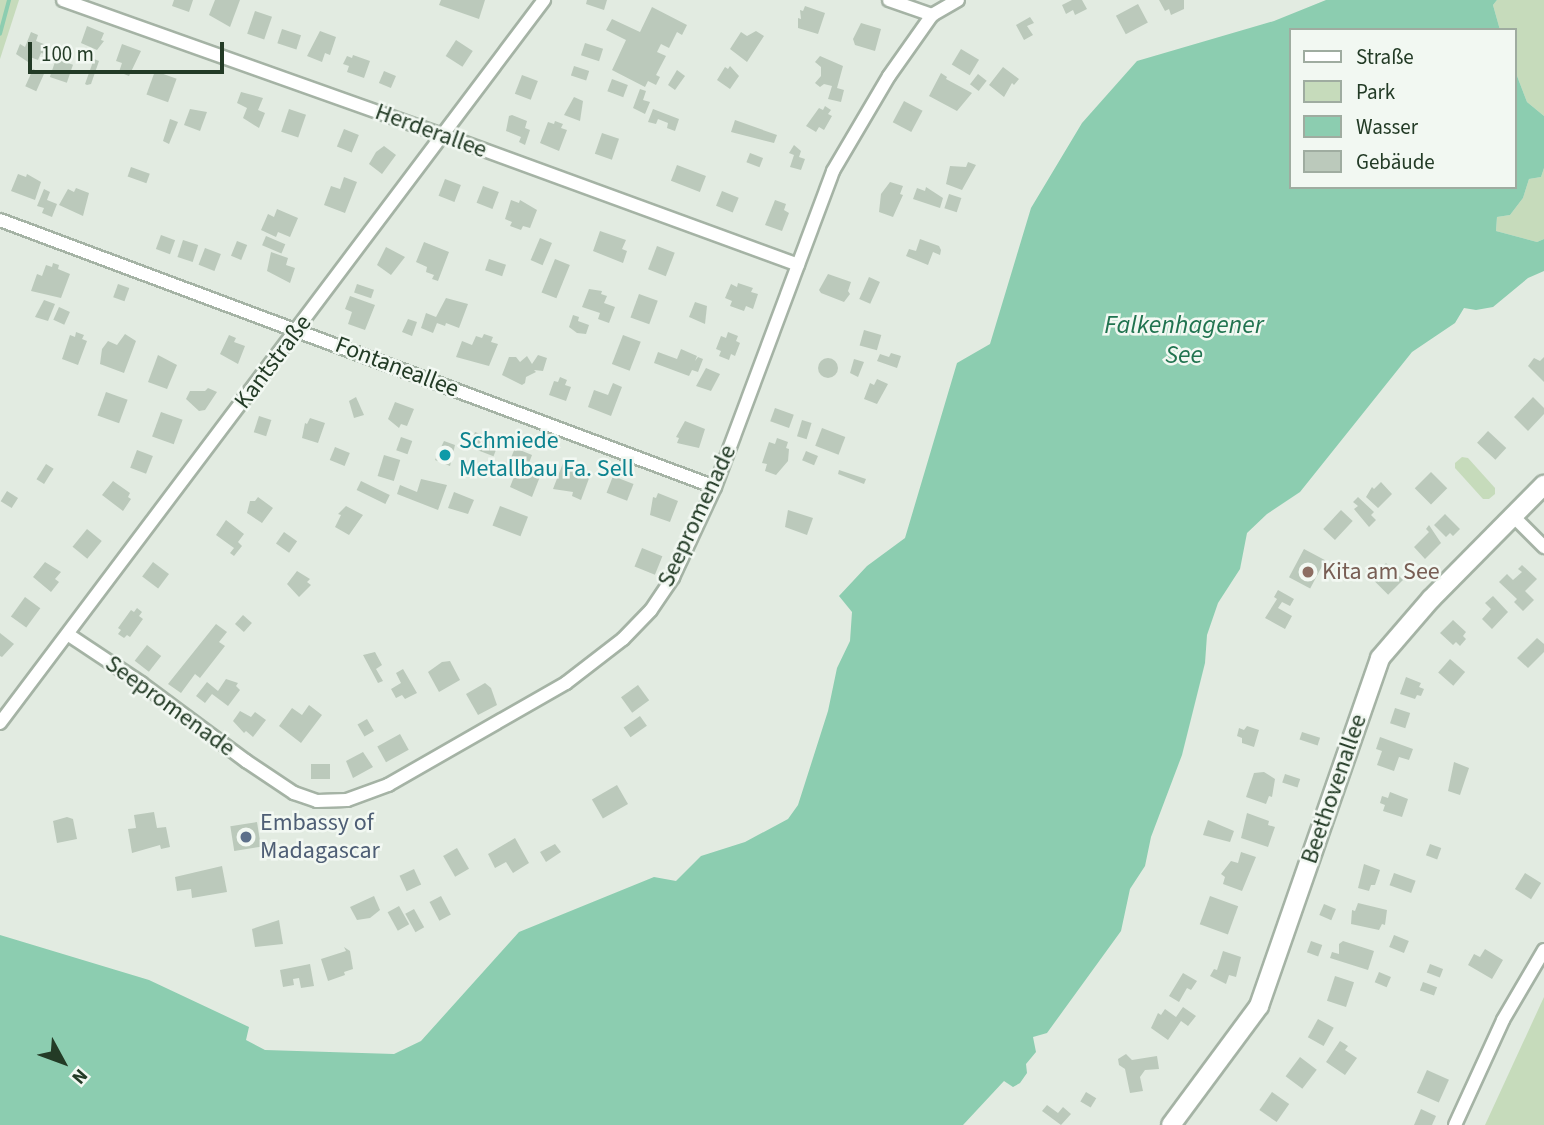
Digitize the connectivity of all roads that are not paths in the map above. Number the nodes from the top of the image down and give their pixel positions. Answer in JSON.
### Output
{"nodes":[{"id":1,"x":63,"y":0,"type":"edge"},
{"id":2,"x":544,"y":0,"type":"edge"},
{"id":3,"x":889,"y":0,"type":"edge"},
{"id":4,"x":958,"y":0,"type":"edge"},
{"id":5,"x":932,"y":15,"type":"junction"},
{"id":6,"x":443,"y":135,"type":"junction"},
{"id":7,"x":0,"y":220,"type":"edge"},
{"id":8,"x":797,"y":265,"type":"junction"},
{"id":9,"x":297,"y":330,"type":"junction"},
{"id":10,"x":1544,"y":485,"type":"edge"},
{"id":11,"x":715,"y":487,"type":"junction"},
{"id":12,"x":1513,"y":516,"type":"junction"},
{"id":13,"x":1544,"y":547,"type":"edge"},
{"id":14,"x":69,"y":635,"type":"junction"},
{"id":15,"x":0,"y":723,"type":"edge"},
{"id":16,"x":1544,"y":950,"type":"edge"},
{"id":17,"x":1171,"y":1125,"type":"edge"},
{"id":18,"x":1455,"y":1125,"type":"edge"}],
"edges":[{"from":1,"to":6,"type":"street","name":"Herderallee"},
{"from":2,"to":6,"type":"street","name":"Kantstraße"},
{"from":3,"to":5,"type":"street"},
{"from":4,"to":5,"type":"street","name":"Seepromenade"},
{"from":5,"to":8,"type":"street","name":"Seepromenade"},
{"from":6,"to":8,"type":"street","name":"Herderallee"},
{"from":6,"to":9,"type":"street","name":"Kantstraße"},
{"from":7,"to":9,"type":"street","name":"Fontaneallee"},
{"from":8,"to":11,"type":"street","name":"Seepromenade"},
{"from":9,"to":11,"type":"street","name":"Fontaneallee"},
{"from":9,"to":14,"type":"street","name":"Kantstraße"},
{"from":10,"to":12,"type":"street","name":"Beethovenallee"},
{"from":11,"to":14,"type":"street","name":"Seepromenade"},
{"from":12,"to":13,"type":"street"},
{"from":12,"to":17,"type":"street","name":"Beethovenallee"},
{"from":14,"to":15,"type":"street","name":"Kantstraße"},
{"from":16,"to":18,"type":"street"}]}
